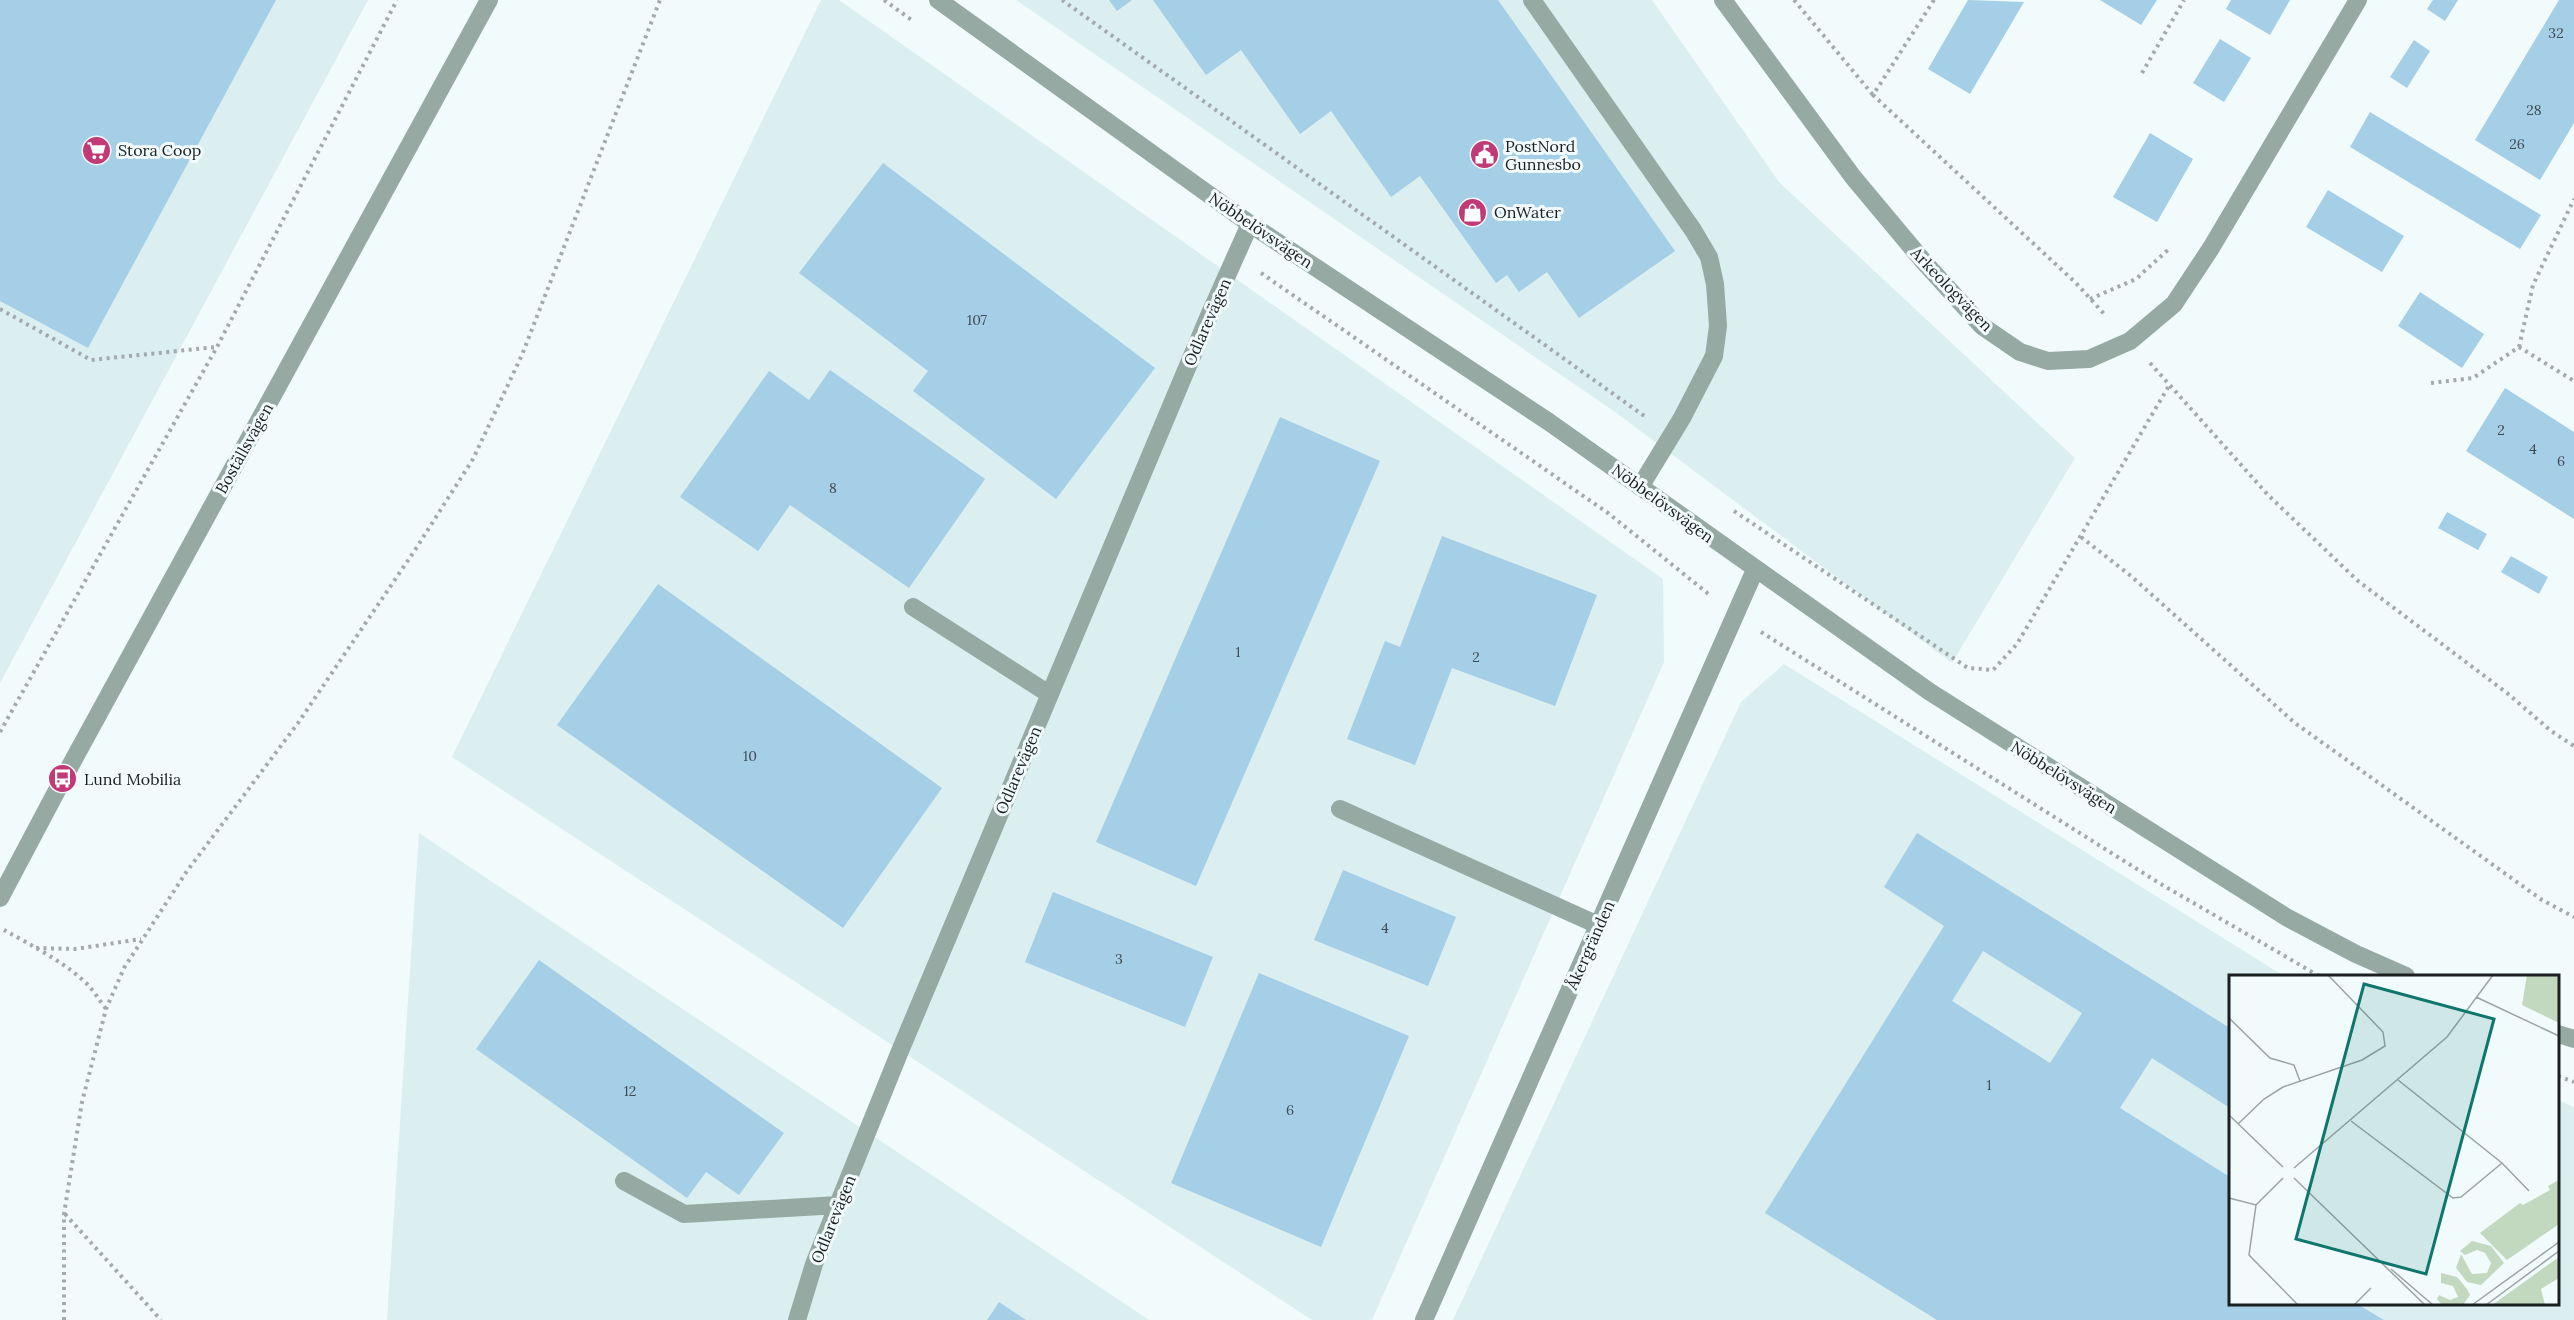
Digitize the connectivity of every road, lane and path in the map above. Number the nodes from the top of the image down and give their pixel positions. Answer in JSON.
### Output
{"nodes":[{"id":1,"x":397,"y":0,"type":"edge"},
{"id":2,"x":489,"y":0,"type":"edge"},
{"id":3,"x":660,"y":0,"type":"edge"},
{"id":4,"x":884,"y":0,"type":"edge"},
{"id":5,"x":938,"y":0,"type":"edge"},
{"id":6,"x":1062,"y":0,"type":"edge"},
{"id":7,"x":1532,"y":0,"type":"edge"},
{"id":8,"x":1723,"y":0,"type":"edge"},
{"id":9,"x":1794,"y":0,"type":"edge"},
{"id":10,"x":1934,"y":0,"type":"edge"},
{"id":11,"x":2184,"y":0,"type":"edge"},
{"id":12,"x":2358,"y":0,"type":"edge"},
{"id":13,"x":921,"y":27,"type":"dead end"},
{"id":14,"x":2142,"y":74,"type":"dead end"},
{"id":15,"x":1873,"y":95,"type":"junction"},
{"id":16,"x":2574,"y":199,"type":"edge"},
{"id":17,"x":1250,"y":224,"type":"junction"},
{"id":18,"x":2178,"y":241,"type":"dead end"},
{"id":19,"x":1236,"y":256,"type":"junction"},
{"id":20,"x":2090,"y":299,"type":"junction"},
{"id":21,"x":0,"y":309,"type":"edge"},
{"id":22,"x":2130,"y":341,"type":"junction"},
{"id":23,"x":217,"y":347,"type":"junction"},
{"id":24,"x":2519,"y":347,"type":"junction"},
{"id":25,"x":2574,"y":381,"type":"edge"},
{"id":26,"x":2432,"y":383,"type":"dead end"},
{"id":27,"x":2170,"y":384,"type":"junction"},
{"id":28,"x":1671,"y":435,"type":"junction"},
{"id":29,"x":1640,"y":487,"type":"junction"},
{"id":30,"x":1725,"y":505,"type":"dead end"},
{"id":31,"x":2081,"y":537,"type":"junction"},
{"id":32,"x":1755,"y":570,"type":"junction"},
{"id":33,"x":913,"y":607,"type":"dead end"},
{"id":34,"x":1735,"y":615,"type":"junction"},
{"id":35,"x":1049,"y":694,"type":"junction"},
{"id":36,"x":0,"y":732,"type":"edge"},
{"id":37,"x":2574,"y":746,"type":"edge"},
{"id":38,"x":1340,"y":809,"type":"dead end"},
{"id":39,"x":0,"y":898,"type":"edge"},
{"id":40,"x":2574,"y":916,"type":"edge"},
{"id":41,"x":1598,"y":925,"type":"junction"},
{"id":42,"x":0,"y":928,"type":"edge"},
{"id":43,"x":141,"y":939,"type":"junction"},
{"id":44,"x":36,"y":948,"type":"junction"},
{"id":45,"x":2317,"y":975,"type":"edge"},
{"id":46,"x":2404,"y":975,"type":"edge"},
{"id":47,"x":106,"y":1009,"type":"junction"},
{"id":48,"x":2559,"y":1034,"type":"edge"},
{"id":49,"x":2574,"y":1039,"type":"edge"},
{"id":50,"x":2559,"y":1076,"type":"edge"},
{"id":51,"x":2574,"y":1082,"type":"edge"},
{"id":52,"x":624,"y":1181,"type":"dead end"},
{"id":53,"x":838,"y":1205,"type":"junction"},
{"id":54,"x":64,"y":1214,"type":"junction"},
{"id":55,"x":64,"y":1320,"type":"edge"},
{"id":56,"x":161,"y":1320,"type":"edge"},
{"id":57,"x":797,"y":1320,"type":"edge"},
{"id":58,"x":1424,"y":1320,"type":"edge"}],
"edges":[{"from":1,"to":23,"type":"path"},
{"from":2,"to":39,"type":"street","name":"Boställsvägen"},
{"from":3,"to":43,"type":"path"},
{"from":4,"to":13,"type":"path"},
{"from":5,"to":17,"type":"street","name":"Nöbbelövsvägen"},
{"from":6,"to":28,"type":"path"},
{"from":7,"to":28,"type":"street"},
{"from":8,"to":22,"type":"street","name":"Arkeologvägen"},
{"from":9,"to":15,"type":"path"},
{"from":10,"to":15,"type":"path"},
{"from":11,"to":14,"type":"path"},
{"from":12,"to":22,"type":"street","name":"Arkeologvägen"},
{"from":15,"to":20,"type":"path"},
{"from":16,"to":24,"type":"path"},
{"from":17,"to":19,"type":"street","name":"Odlarevägen"},
{"from":17,"to":29,"type":"street","name":"Nöbbelövsvägen"},
{"from":18,"to":20,"type":"path"},
{"from":19,"to":34,"type":"path"},
{"from":19,"to":35,"type":"street","name":"Odlarevägen"},
{"from":20,"to":22,"type":"path"},
{"from":21,"to":23,"type":"path"},
{"from":22,"to":27,"type":"path"},
{"from":23,"to":36,"type":"path"},
{"from":24,"to":25,"type":"path"},
{"from":24,"to":26,"type":"path"},
{"from":27,"to":31,"type":"path"},
{"from":27,"to":37,"type":"path"},
{"from":28,"to":29,"type":"street"},
{"from":29,"to":32,"type":"street","name":"Nöbbelövsvägen"},
{"from":30,"to":31,"type":"path"},
{"from":31,"to":40,"type":"path"},
{"from":32,"to":34,"type":"street","name":"Åkergränden"},
{"from":32,"to":46,"type":"street","name":"Nöbbelövsvägen"},
{"from":33,"to":35,"type":"street"},
{"from":34,"to":41,"type":"street","name":"Åkergränden"},
{"from":34,"to":45,"type":"path"},
{"from":35,"to":53,"type":"street","name":"Odlarevägen"},
{"from":38,"to":41,"type":"street"},
{"from":41,"to":58,"type":"street","name":"Åkergränden"},
{"from":42,"to":44,"type":"path"},
{"from":43,"to":44,"type":"path"},
{"from":43,"to":47,"type":"path"},
{"from":44,"to":47,"type":"path"},
{"from":47,"to":54,"type":"path"},
{"from":48,"to":49,"type":"street"},
{"from":50,"to":51,"type":"path"},
{"from":52,"to":53,"type":"street"},
{"from":53,"to":57,"type":"street","name":"Odlarevägen"},
{"from":54,"to":55,"type":"path"},
{"from":54,"to":56,"type":"path"}]}
